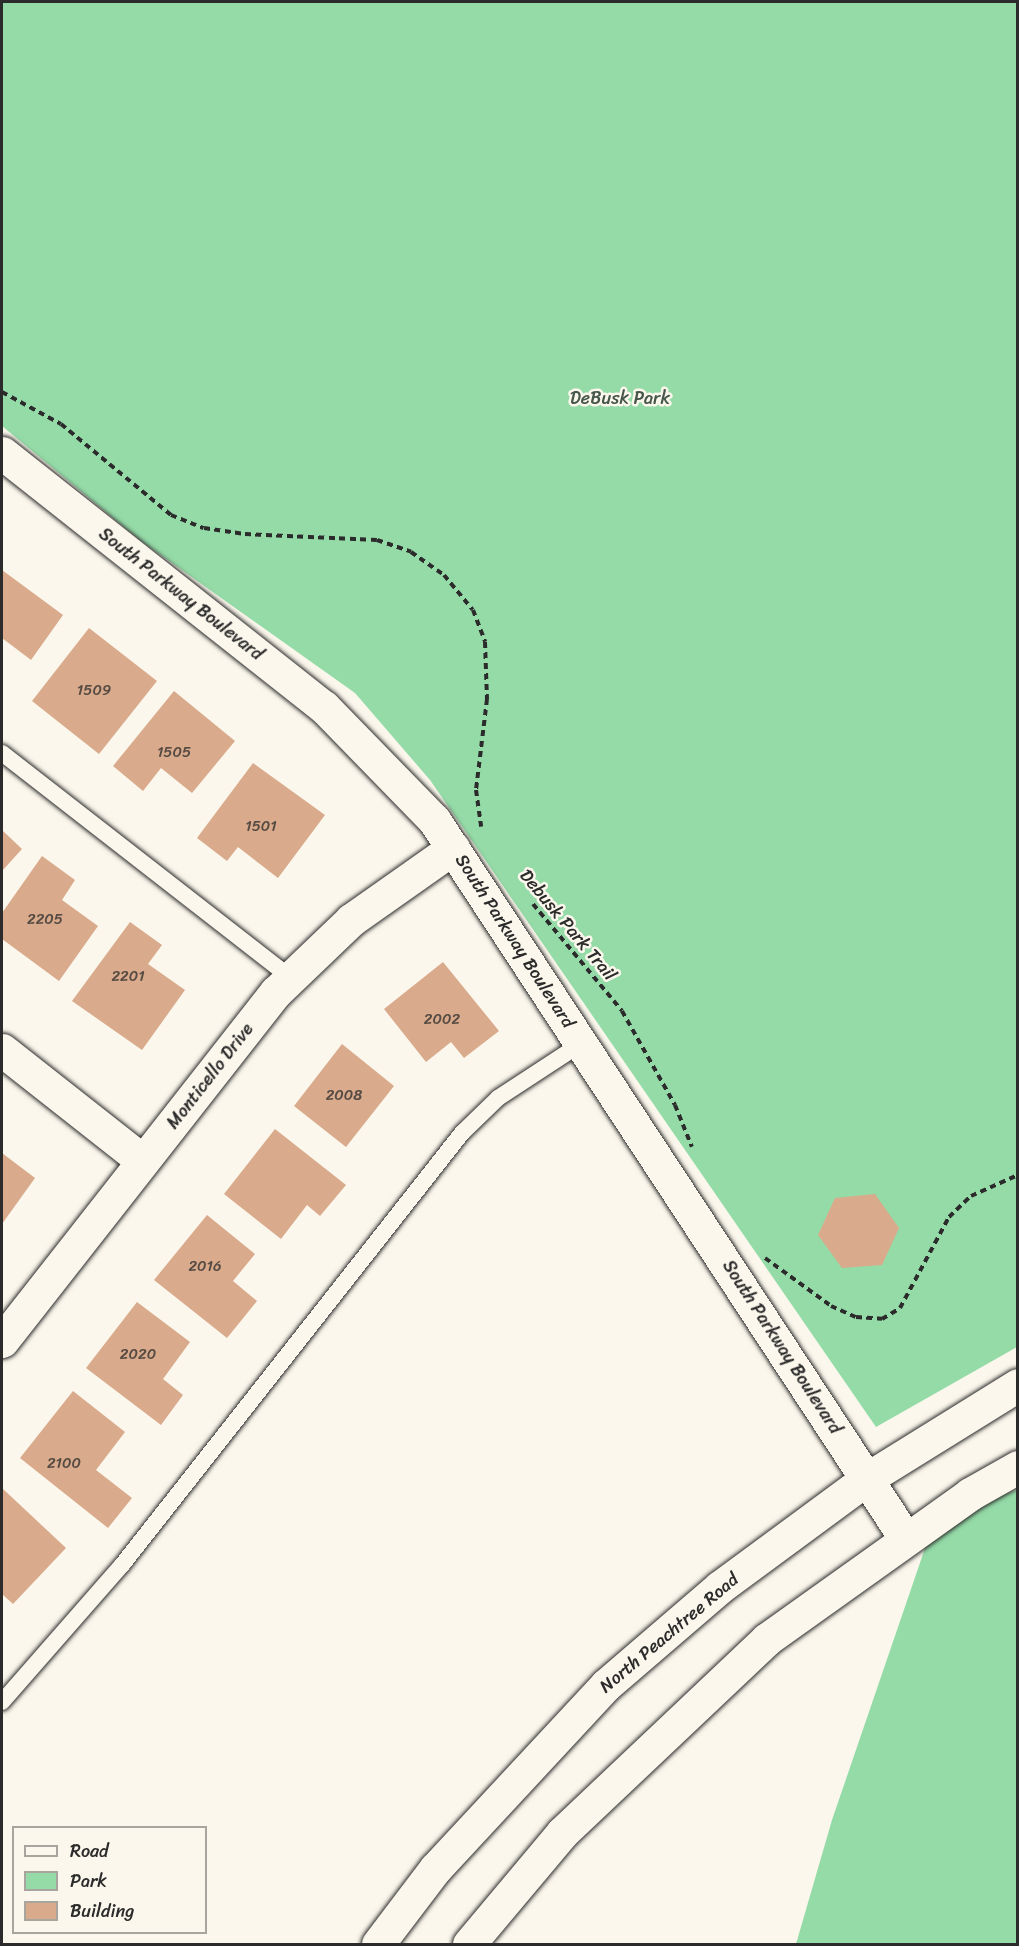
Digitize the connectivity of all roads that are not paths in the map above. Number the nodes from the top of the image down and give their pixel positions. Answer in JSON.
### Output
{"nodes":[{"id":1,"x":2,"y":453,"type":"edge"},
{"id":2,"x":2,"y":753,"type":"edge"},
{"id":3,"x":469,"y":843,"type":"junction"},
{"id":4,"x":290,"y":977,"type":"junction"},
{"id":5,"x":582,"y":1043,"type":"junction"},
{"id":6,"x":2,"y":1050,"type":"edge"},
{"id":7,"x":143,"y":1161,"type":"junction"},
{"id":8,"x":2,"y":1341,"type":"edge"},
{"id":9,"x":1017,"y":1385,"type":"edge"},
{"id":10,"x":1017,"y":1467,"type":"edge"},
{"id":11,"x":868,"y":1478,"type":"junction"},
{"id":12,"x":906,"y":1539,"type":"junction"},
{"id":13,"x":2,"y":1702,"type":"edge"},
{"id":14,"x":378,"y":1944,"type":"edge"},
{"id":15,"x":469,"y":1944,"type":"edge"}],
"edges":[{"from":1,"to":3,"type":"street","name":"South Parkway Boulevard"},
{"from":2,"to":4,"type":"lane"},
{"from":3,"to":4,"type":"street","name":"Monticello Drive"},
{"from":3,"to":5,"type":"street","name":"South Parkway Boulevard"},
{"from":4,"to":7,"type":"street","name":"Monticello Drive"},
{"from":5,"to":11,"type":"street","name":"South Parkway Boulevard"},
{"from":5,"to":13,"type":"lane"},
{"from":6,"to":7,"type":"street"},
{"from":7,"to":8,"type":"street","name":"Monticello Drive"},
{"from":9,"to":11,"type":"street","name":"North Peachtree Road"},
{"from":10,"to":12,"type":"street"},
{"from":11,"to":12,"type":"street","name":"South Parkway Boulevard"},
{"from":11,"to":14,"type":"street","name":"North Peachtree Road"},
{"from":12,"to":15,"type":"street"}]}
